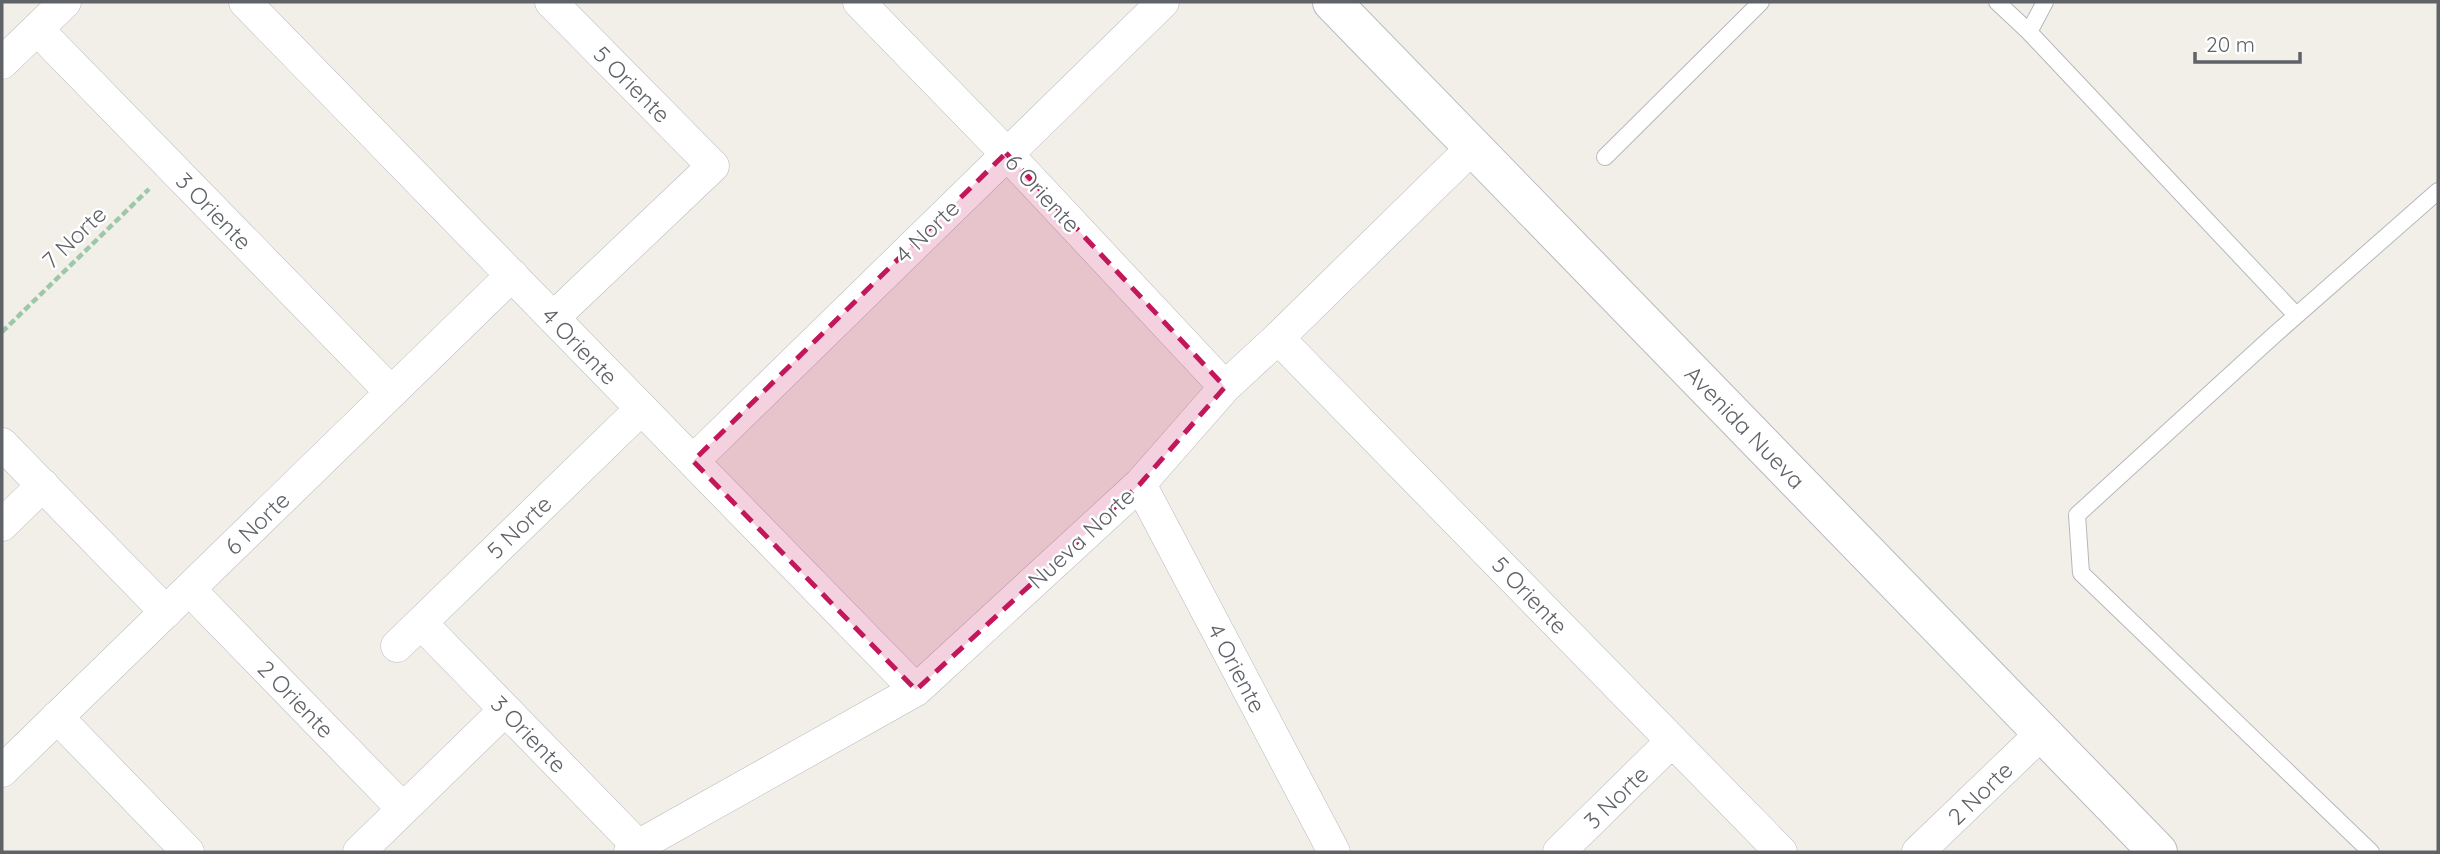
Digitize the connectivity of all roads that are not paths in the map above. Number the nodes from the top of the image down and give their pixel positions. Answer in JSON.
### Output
{"nodes":[{"id":1,"x":65,"y":2,"type":"edge"},
{"id":2,"x":245,"y":2,"type":"edge"},
{"id":3,"x":551,"y":2,"type":"edge"},
{"id":4,"x":859,"y":2,"type":"edge"},
{"id":5,"x":1163,"y":2,"type":"edge"},
{"id":6,"x":1332,"y":2,"type":"edge"},
{"id":7,"x":1761,"y":2,"type":"edge"},
{"id":8,"x":1997,"y":2,"type":"edge"},
{"id":9,"x":2045,"y":2,"type":"edge"},
{"id":10,"x":37,"y":29,"type":"junction"},
{"id":11,"x":2029,"y":32,"type":"junction"},
{"id":12,"x":2,"y":63,"type":"edge"},
{"id":13,"x":1473,"y":147,"type":"junction"},
{"id":14,"x":1006,"y":153,"type":"junction"},
{"id":15,"x":1605,"y":157,"type":"dead end"},
{"id":16,"x":2438,"y":191,"type":"edge"},
{"id":17,"x":512,"y":275,"type":"junction"},
{"id":18,"x":2296,"y":315,"type":"junction"},
{"id":19,"x":553,"y":318,"type":"junction"},
{"id":20,"x":1278,"y":338,"type":"junction"},
{"id":21,"x":1224,"y":387,"type":"junction"},
{"id":22,"x":391,"y":393,"type":"junction"},
{"id":23,"x":641,"y":409,"type":"junction"},
{"id":24,"x":2,"y":444,"type":"edge"},
{"id":25,"x":692,"y":461,"type":"junction"},
{"id":26,"x":1140,"y":484,"type":"junction"},
{"id":27,"x":43,"y":485,"type":"junction"},
{"id":28,"x":2,"y":525,"type":"edge"},
{"id":29,"x":189,"y":589,"type":"junction"},
{"id":30,"x":166,"y":612,"type":"junction"},
{"id":31,"x":421,"y":623,"type":"junction"},
{"id":32,"x":397,"y":646,"type":"dead end"},
{"id":33,"x":916,"y":690,"type":"junction"},
{"id":34,"x":505,"y":710,"type":"junction"},
{"id":35,"x":57,"y":717,"type":"junction"},
{"id":36,"x":2042,"y":733,"type":"junction"},
{"id":37,"x":1672,"y":741,"type":"junction"},
{"id":38,"x":2,"y":771,"type":"edge"},
{"id":39,"x":403,"y":809,"type":"junction"},
{"id":40,"x":634,"y":849,"type":"edge"},
{"id":41,"x":188,"y":852,"type":"edge"},
{"id":42,"x":359,"y":852,"type":"edge"},
{"id":43,"x":1335,"y":852,"type":"edge"},
{"id":44,"x":1559,"y":852,"type":"edge"},
{"id":45,"x":1781,"y":852,"type":"edge"},
{"id":46,"x":1918,"y":852,"type":"edge"},
{"id":47,"x":2158,"y":852,"type":"edge"},
{"id":48,"x":2371,"y":852,"type":"edge"}],
"edges":[{"from":1,"to":10,"type":"street"},
{"from":2,"to":17,"type":"street","name":"4 Oriente"},
{"from":3,"to":19,"type":"street","name":"5 Oriente"},
{"from":4,"to":14,"type":"street","name":"6 Oriente"},
{"from":5,"to":14,"type":"street","name":"4 Norte"},
{"from":6,"to":13,"type":"street","name":"Avenida Nueva"},
{"from":7,"to":15,"type":"lane"},
{"from":8,"to":11,"type":"lane"},
{"from":9,"to":11,"type":"lane"},
{"from":10,"to":12,"type":"street"},
{"from":10,"to":22,"type":"street","name":"3 Oriente"},
{"from":11,"to":18,"type":"lane"},
{"from":13,"to":20,"type":"street","name":"Nueva Norte"},
{"from":13,"to":36,"type":"street","name":"Avenida Nueva"},
{"from":14,"to":21,"type":"street","name":"6 Oriente"},
{"from":14,"to":25,"type":"street","name":"4 Norte"},
{"from":16,"to":18,"type":"lane"},
{"from":17,"to":19,"type":"street","name":"4 Oriente"},
{"from":17,"to":22,"type":"street","name":"6 Norte"},
{"from":18,"to":48,"type":"lane"},
{"from":19,"to":23,"type":"street","name":"4 Oriente"},
{"from":20,"to":21,"type":"street","name":"Nueva Norte"},
{"from":20,"to":37,"type":"street","name":"5 Oriente"},
{"from":21,"to":26,"type":"street","name":"Nueva Norte"},
{"from":22,"to":29,"type":"street","name":"6 Norte"},
{"from":23,"to":25,"type":"street","name":"4 Oriente"},
{"from":23,"to":31,"type":"street","name":"5 Norte"},
{"from":24,"to":27,"type":"street"},
{"from":25,"to":33,"type":"street","name":"4 Oriente"},
{"from":26,"to":33,"type":"street","name":"Nueva Norte"},
{"from":26,"to":43,"type":"street","name":"4 Oriente"},
{"from":27,"to":28,"type":"street"},
{"from":27,"to":30,"type":"street"},
{"from":29,"to":30,"type":"street","name":"6 Norte"},
{"from":29,"to":39,"type":"street","name":"2 Oriente"},
{"from":30,"to":35,"type":"street","name":"6 Norte"},
{"from":31,"to":32,"type":"street","name":"5 Norte"},
{"from":31,"to":34,"type":"street","name":"3 Oriente"},
{"from":33,"to":40,"type":"street","name":"Nueva Norte"},
{"from":34,"to":39,"type":"street"},
{"from":34,"to":40,"type":"street","name":"3 Oriente"},
{"from":35,"to":38,"type":"street","name":"6 Norte"},
{"from":35,"to":41,"type":"street"},
{"from":36,"to":46,"type":"street","name":"2 Norte"},
{"from":36,"to":47,"type":"street","name":"Avenida Nueva"},
{"from":37,"to":44,"type":"street","name":"3 Norte"},
{"from":37,"to":45,"type":"street","name":"5 Oriente"},
{"from":39,"to":42,"type":"street"}]}
